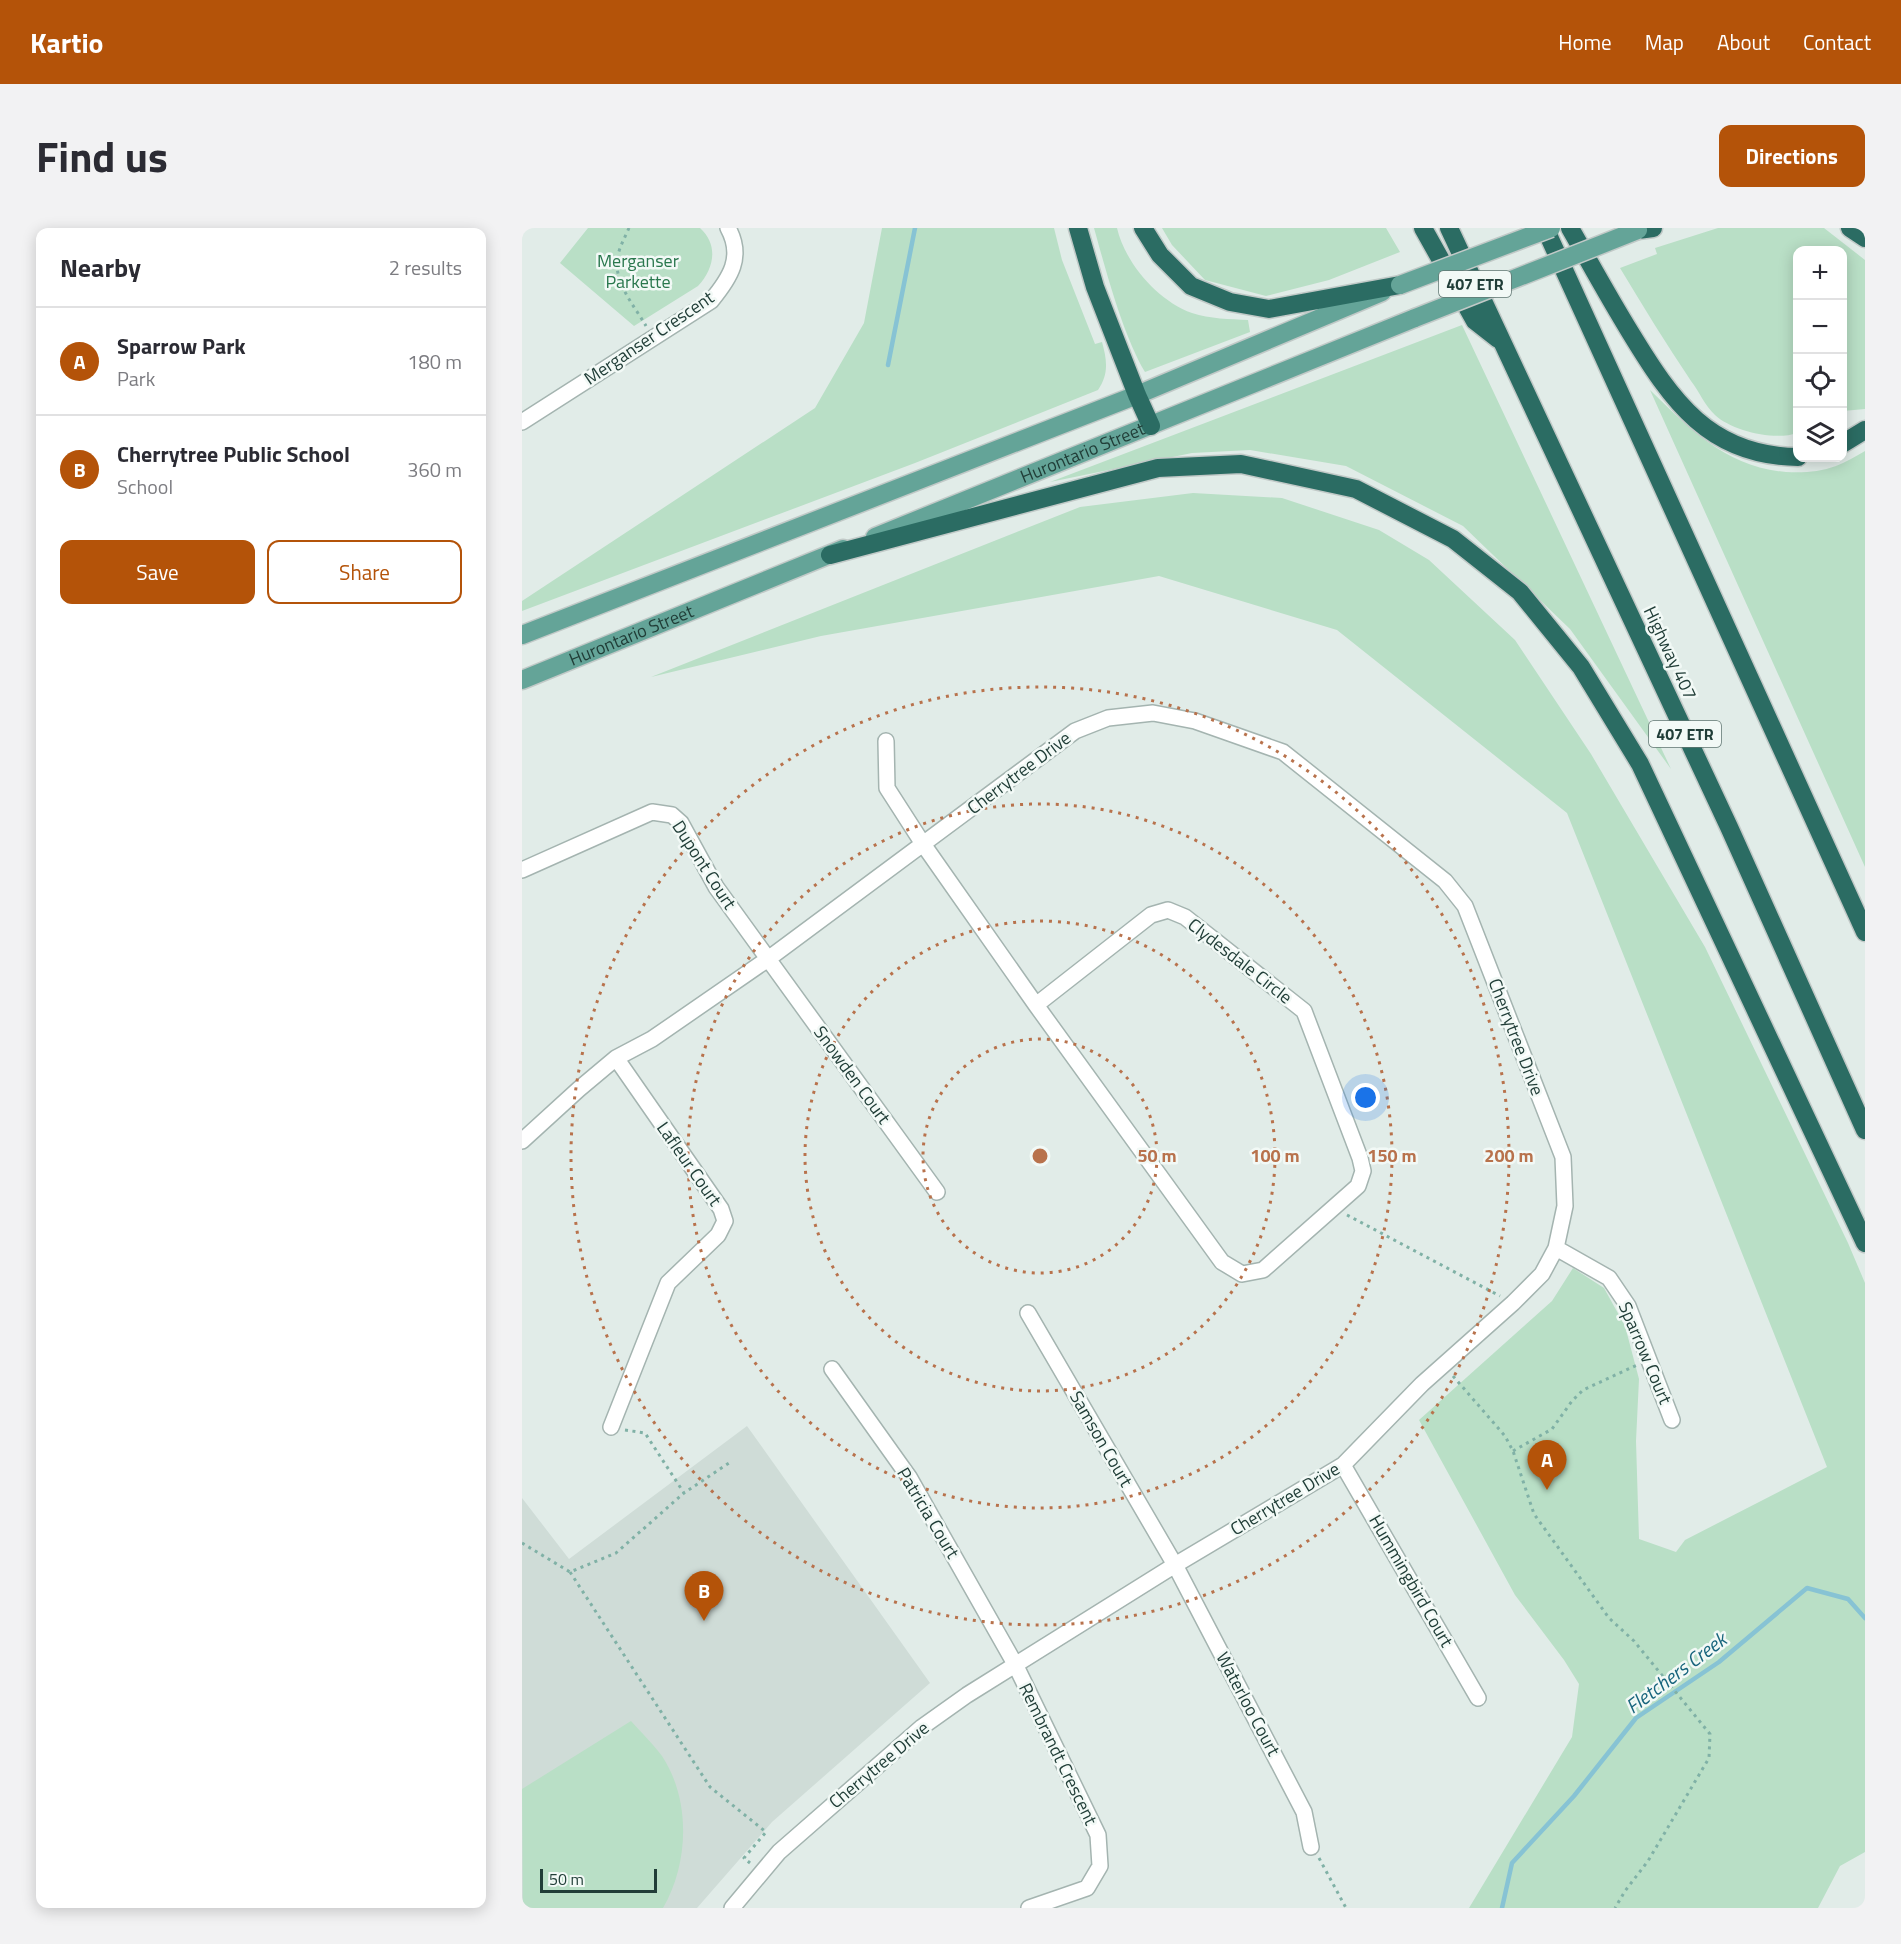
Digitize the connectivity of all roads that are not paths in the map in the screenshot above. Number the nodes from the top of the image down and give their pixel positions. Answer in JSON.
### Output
{"nodes":[{"id":1,"x":728,"y":228,"type":"edge"},
{"id":2,"x":1078,"y":228,"type":"edge"},
{"id":3,"x":1143,"y":228,"type":"edge"},
{"id":4,"x":1423,"y":228,"type":"edge"},
{"id":5,"x":1449,"y":228,"type":"edge"},
{"id":6,"x":1545,"y":228,"type":"edge"},
{"id":7,"x":1551,"y":228,"type":"edge"},
{"id":8,"x":1570,"y":228,"type":"edge"},
{"id":9,"x":1850,"y":228,"type":"edge"},
{"id":10,"x":1645,"y":229,"type":"edge"},
{"id":11,"x":1865,"y":238,"type":"edge"},
{"id":12,"x":1401,"y":285,"type":"junction"},
{"id":13,"x":1500,"y":341,"type":"junction"},
{"id":14,"x":1137,"y":395,"type":"junction"},
{"id":15,"x":522,"y":422,"type":"edge"},
{"id":16,"x":1151,"y":426,"type":"junction"},
{"id":17,"x":1865,"y":430,"type":"edge"},
{"id":18,"x":1847,"y":441,"type":"edge"},
{"id":19,"x":1793,"y":457,"type":"edge"},
{"id":20,"x":830,"y":555,"type":"junction"},
{"id":21,"x":522,"y":635,"type":"edge"},
{"id":22,"x":522,"y":680,"type":"edge"},
{"id":23,"x":886,"y":741,"type":"dead end"},
{"id":24,"x":923,"y":844,"type":"junction"},
{"id":25,"x":522,"y":870,"type":"edge"},
{"id":26,"x":1865,"y":932,"type":"edge"},
{"id":27,"x":768,"y":958,"type":"junction"},
{"id":28,"x":1036,"y":1005,"type":"junction"},
{"id":29,"x":616,"y":1059,"type":"junction"},
{"id":30,"x":1865,"y":1130,"type":"edge"},
{"id":31,"x":522,"y":1141,"type":"edge"},
{"id":32,"x":937,"y":1192,"type":"dead end"},
{"id":33,"x":1865,"y":1244,"type":"edge"},
{"id":34,"x":1557,"y":1248,"type":"junction"},
{"id":35,"x":1028,"y":1313,"type":"dead end"},
{"id":36,"x":832,"y":1369,"type":"dead end"},
{"id":37,"x":1672,"y":1419,"type":"dead end"},
{"id":38,"x":611,"y":1427,"type":"road end"},
{"id":39,"x":1344,"y":1465,"type":"junction"},
{"id":40,"x":1175,"y":1565,"type":"junction"},
{"id":41,"x":1015,"y":1664,"type":"junction"},
{"id":42,"x":1478,"y":1698,"type":"dead end"},
{"id":43,"x":1311,"y":1847,"type":"road end"},
{"id":44,"x":732,"y":1908,"type":"edge"},
{"id":45,"x":1029,"y":1908,"type":"edge"}],
"edges":[{"from":1,"to":15,"type":"street","name":"Merganser Crescent"},
{"from":2,"to":14,"type":"highway"},
{"from":3,"to":12,"type":"highway"},
{"from":4,"to":13,"type":"highway"},
{"from":5,"to":13,"type":"highway","name":"Highway 407","number":"407 ETR"},
{"from":6,"to":26,"type":"highway"},
{"from":7,"to":12,"type":"main road","name":"Hurontario Street","bridge":true},
{"from":8,"to":19,"type":"highway"},
{"from":9,"to":11,"type":"highway"},
{"from":10,"to":16,"type":"main road","name":"Hurontario Street","bridge":true},
{"from":12,"to":14,"type":"main road","name":"Hurontario Street"},
{"from":13,"to":30,"type":"highway","name":"Highway 407","number":"407 ETR"},
{"from":14,"to":16,"type":"highway"},
{"from":14,"to":21,"type":"main road","name":"Hurontario Street"},
{"from":16,"to":20,"type":"main road","name":"Hurontario Street"},
{"from":17,"to":18,"type":"highway"},
{"from":20,"to":22,"type":"main road","name":"Hurontario Street"},
{"from":20,"to":33,"type":"highway"},
{"from":23,"to":24,"type":"street","name":"Clydesdale Circle"},
{"from":24,"to":27,"type":"street","name":"Cherrytree Drive"},
{"from":24,"to":28,"type":"street","name":"Clydesdale Circle"},
{"from":24,"to":34,"type":"street","name":"Cherrytree Drive"},
{"from":25,"to":27,"type":"street","name":"Dupont Court"},
{"from":27,"to":29,"type":"street","name":"Cherrytree Drive"},
{"from":27,"to":32,"type":"street","name":"Snowden Court"},
{"from":28,"to":28,"type":"street","name":"Clydesdale Circle"},
{"from":29,"to":31,"type":"street","name":"Cherrytree Drive"},
{"from":29,"to":38,"type":"street","name":"Lafleur Court"},
{"from":34,"to":37,"type":"street","name":"Sparrow Court"},
{"from":34,"to":39,"type":"street","name":"Cherrytree Drive"},
{"from":35,"to":40,"type":"street","name":"Samson Court"},
{"from":36,"to":41,"type":"street","name":"Patricia Court"},
{"from":39,"to":40,"type":"street","name":"Cherrytree Drive"},
{"from":39,"to":42,"type":"street","name":"Hummingbird Court"},
{"from":40,"to":41,"type":"street","name":"Cherrytree Drive"},
{"from":40,"to":43,"type":"street","name":"Waterloo Court"},
{"from":41,"to":44,"type":"street","name":"Cherrytree Drive"},
{"from":41,"to":45,"type":"street","name":"Rembrandt Crescent"}]}
